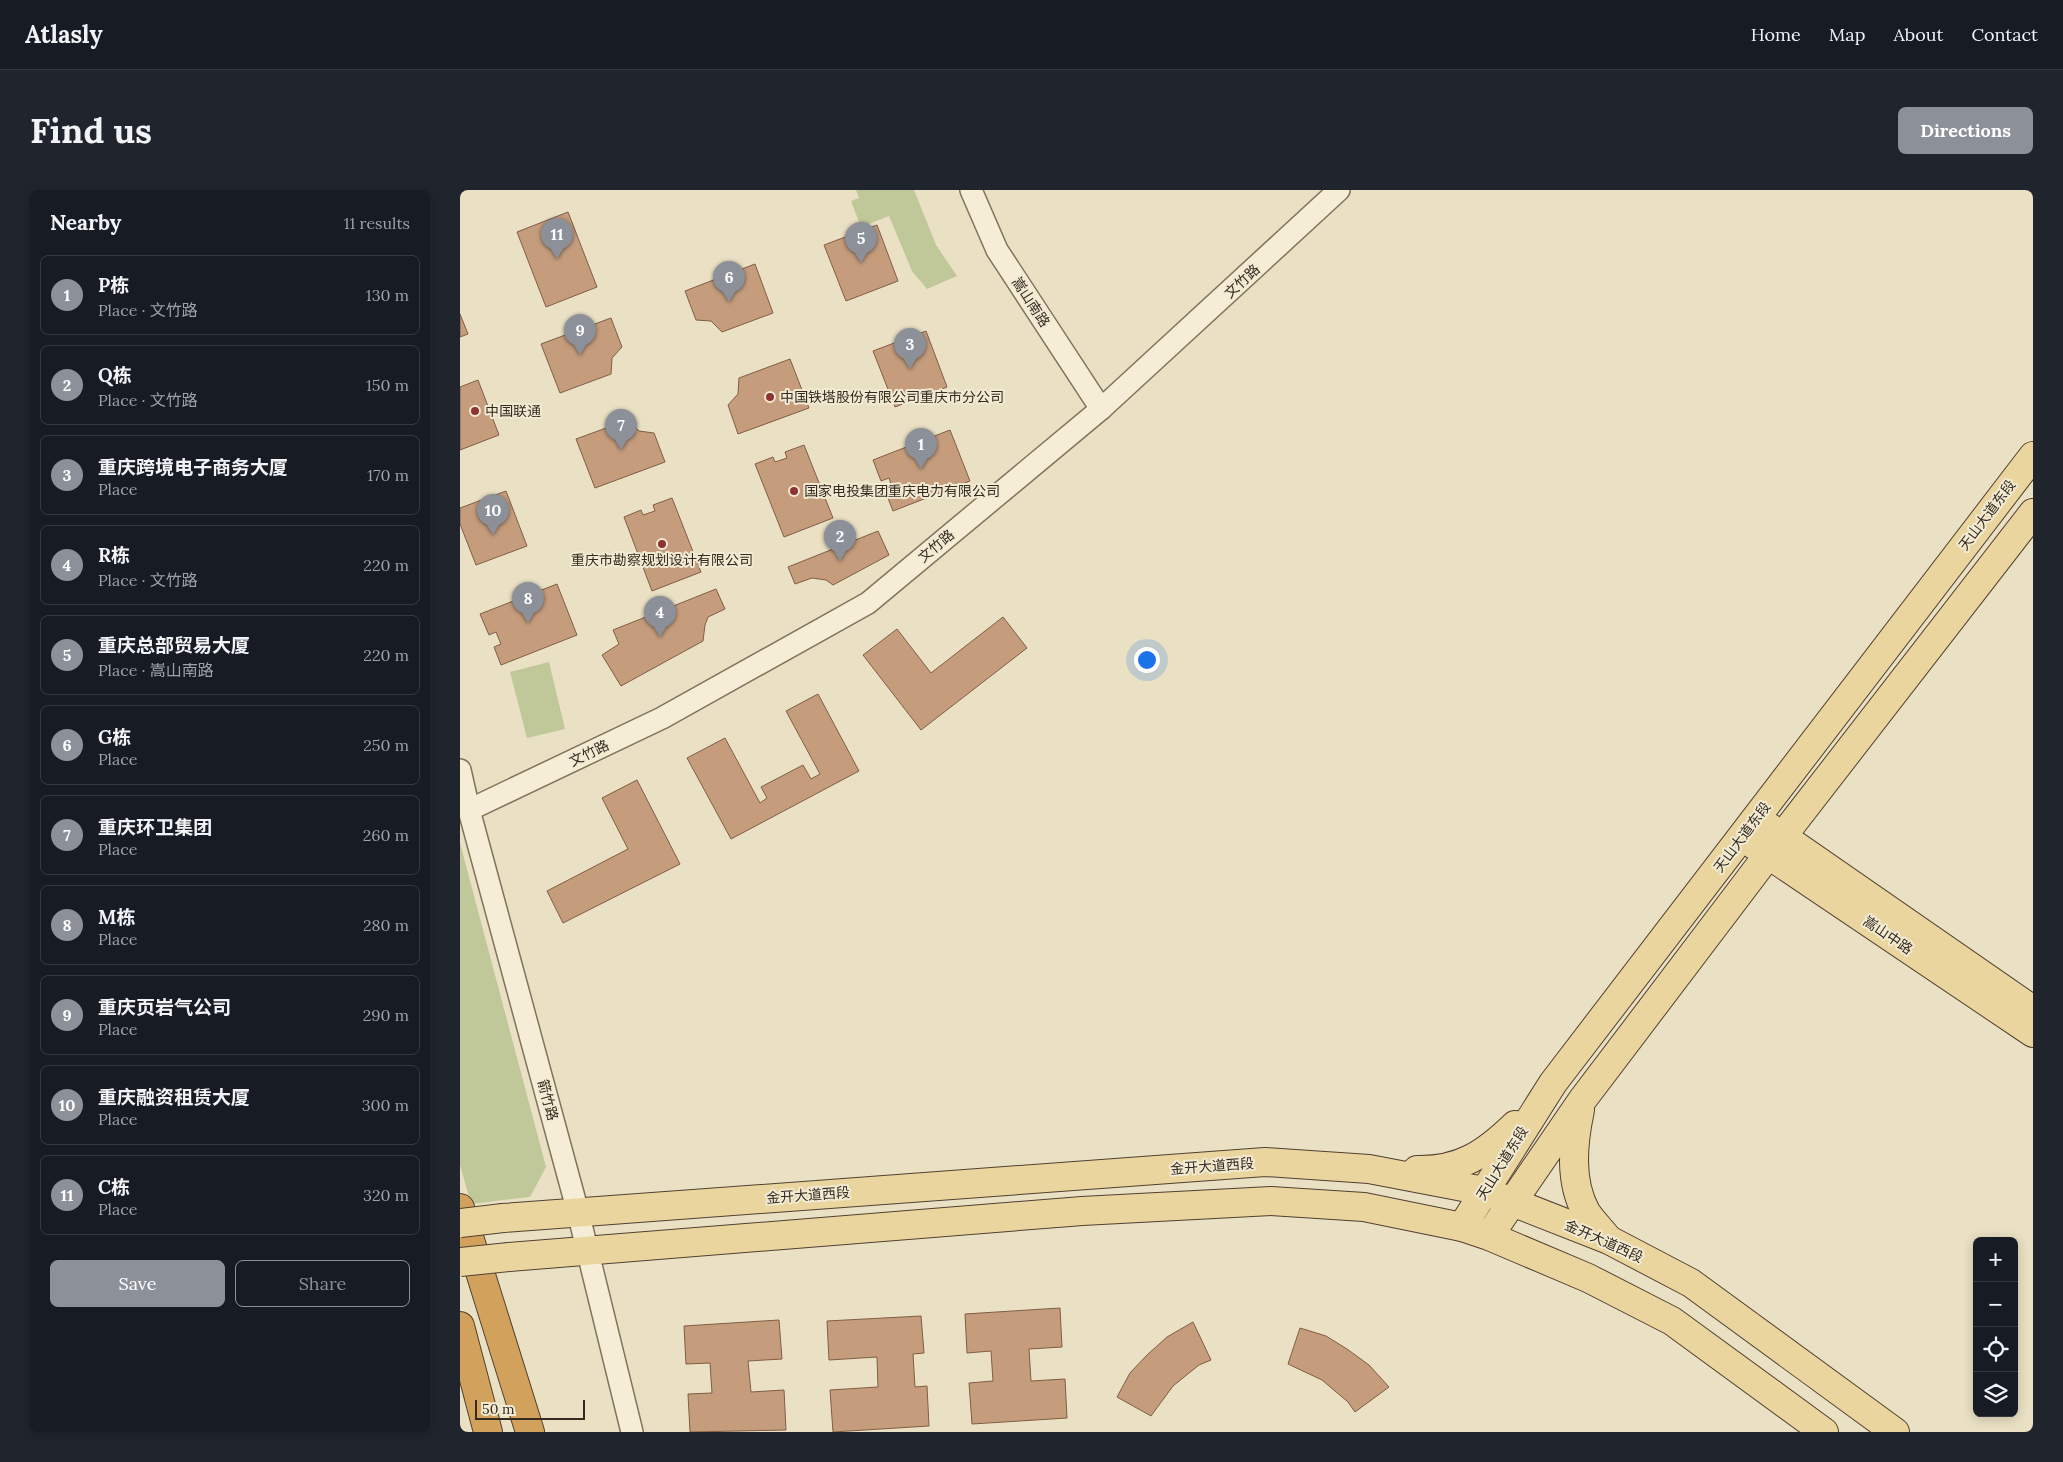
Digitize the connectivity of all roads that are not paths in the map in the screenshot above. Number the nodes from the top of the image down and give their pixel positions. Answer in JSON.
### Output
{"nodes":[{"id":1,"x":971,"y":190,"type":"edge"},
{"id":2,"x":1339,"y":190,"type":"edge"},
{"id":3,"x":1101,"y":409,"type":"junction"},
{"id":4,"x":2033,"y":456,"type":"edge"},
{"id":5,"x":2033,"y":513,"type":"edge"},
{"id":6,"x":460,"y":770,"type":"edge"},
{"id":7,"x":469,"y":810,"type":"junction"},
{"id":8,"x":1750,"y":828,"type":"junction"},
{"id":9,"x":1775,"y":846,"type":"junction"},
{"id":10,"x":2033,"y":1010,"type":"edge"},
{"id":11,"x":2033,"y":1033,"type":"edge"},
{"id":12,"x":1553,"y":1083,"type":"junction"},
{"id":13,"x":1583,"y":1098,"type":"junction"},
{"id":14,"x":1369,"y":1169,"type":"junction"},
{"id":15,"x":1484,"y":1191,"type":"junction"},
{"id":16,"x":1513,"y":1202,"type":"junction"},
{"id":17,"x":460,"y":1208,"type":"edge"},
{"id":18,"x":578,"y":1212,"type":"junction"},
{"id":19,"x":460,"y":1223,"type":"edge"},
{"id":20,"x":1462,"y":1227,"type":"junction"},
{"id":21,"x":1489,"y":1236,"type":"junction"},
{"id":22,"x":1609,"y":1240,"type":"junction"},
{"id":23,"x":588,"y":1251,"type":"junction"},
{"id":24,"x":460,"y":1262,"type":"edge"},
{"id":25,"x":460,"y":1326,"type":"edge"},
{"id":26,"x":488,"y":1432,"type":"edge"},
{"id":27,"x":530,"y":1432,"type":"edge"},
{"id":28,"x":632,"y":1432,"type":"edge"},
{"id":29,"x":1824,"y":1432,"type":"edge"},
{"id":30,"x":1895,"y":1432,"type":"edge"}],
"edges":[{"from":1,"to":3,"type":"street","name":"嵩山南路"},
{"from":2,"to":3,"type":"street","name":"文竹路"},
{"from":3,"to":7,"type":"street","name":"文竹路"},
{"from":4,"to":8,"type":"main road","name":"天山大道东段"},
{"from":5,"to":9,"type":"main road","name":"天山大道东段"},
{"from":6,"to":7,"type":"street","name":"箭竹路"},
{"from":7,"to":18,"type":"street","name":"箭竹路"},
{"from":8,"to":9,"type":"main road","name":"嵩山中路"},
{"from":8,"to":12,"type":"main road","name":"天山大道东段"},
{"from":9,"to":10,"type":"main road","name":"嵩山中路"},
{"from":9,"to":11,"type":"main road","name":"嵩山中路"},
{"from":9,"to":13,"type":"main road","name":"天山大道东段"},
{"from":12,"to":14,"type":"main road"},
{"from":12,"to":15,"type":"main road","name":"天山大道东段"},
{"from":13,"to":16,"type":"main road","name":"天山大道东段"},
{"from":13,"to":22,"type":"main road"},
{"from":14,"to":15,"type":"main road","name":"金开大道西段"},
{"from":14,"to":18,"type":"main road","name":"金开大道西段"},
{"from":15,"to":16,"type":"main road","name":"金开大道西段"},
{"from":15,"to":20,"type":"main road","name":"天山大道东段"},
{"from":16,"to":21,"type":"main road","name":"天山大道东段"},
{"from":16,"to":22,"type":"main road","name":"金开大道西段"},
{"from":17,"to":27,"type":"highway"},
{"from":18,"to":19,"type":"main road","name":"金开大道西段","bridge":true},
{"from":18,"to":23,"type":"street","name":"箭竹路"},
{"from":20,"to":21,"type":"main road"},
{"from":20,"to":23,"type":"main road"},
{"from":21,"to":29,"type":"main road"},
{"from":22,"to":30,"type":"main road","name":"金开大道西段"},
{"from":23,"to":24,"type":"main road","bridge":true},
{"from":23,"to":28,"type":"street","name":"箭竹路"},
{"from":25,"to":26,"type":"highway"}]}
